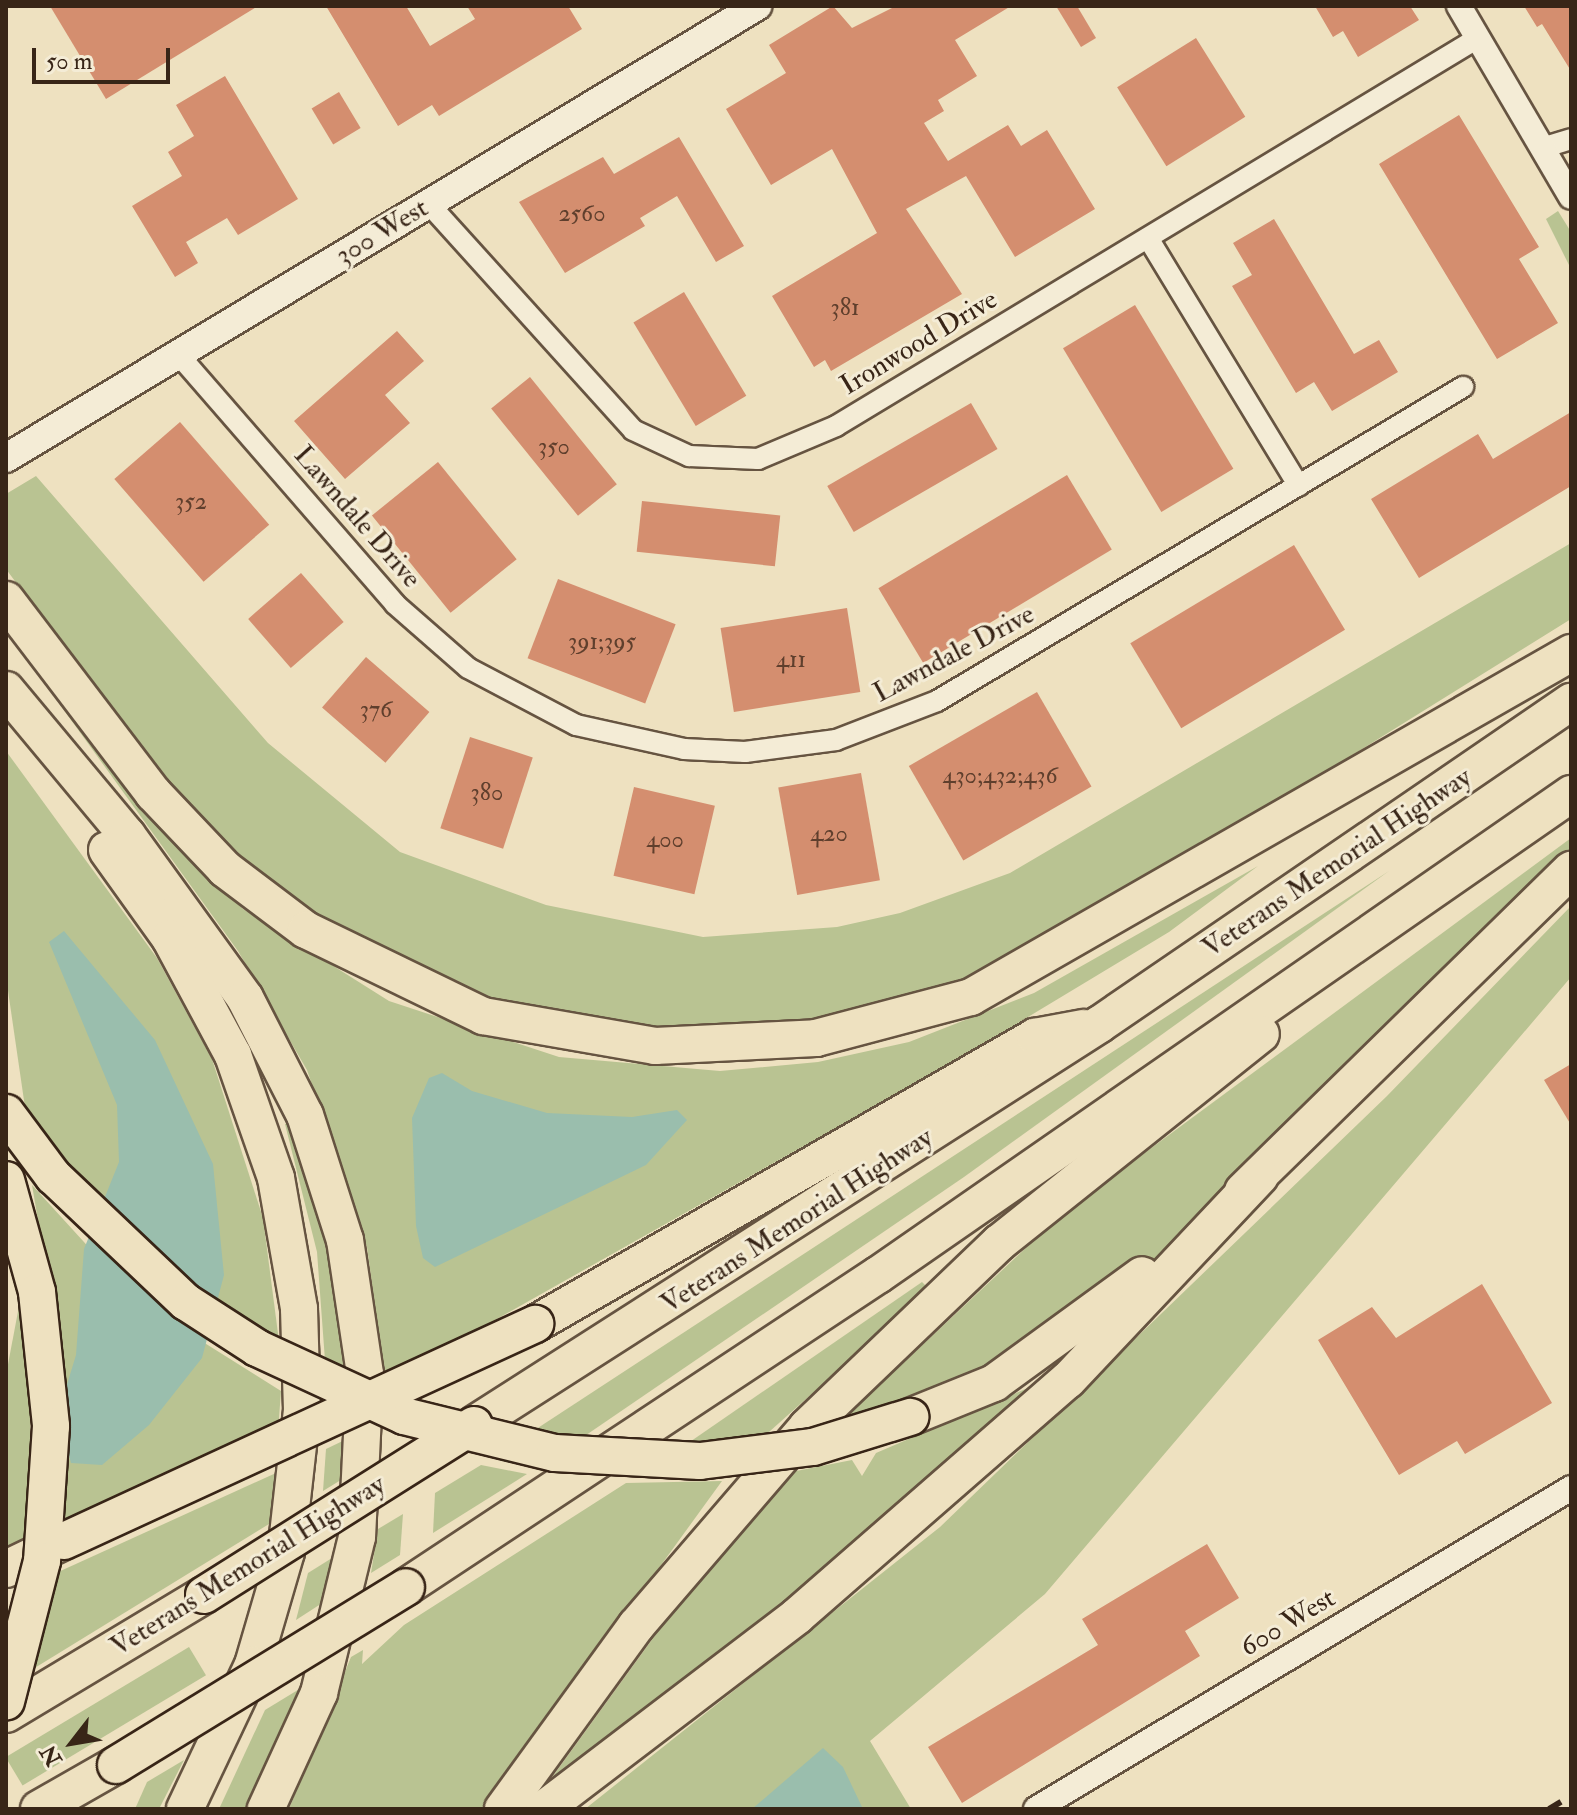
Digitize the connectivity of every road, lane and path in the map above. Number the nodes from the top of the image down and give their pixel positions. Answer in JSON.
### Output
{"nodes":[{"id":1,"x":757,"y":6,"type":"edge"},
{"id":2,"x":1459,"y":6,"type":"edge"},
{"id":3,"x":1478,"y":38,"type":"junction"},
{"id":4,"x":1571,"y":139,"type":"edge"},
{"id":5,"x":1542,"y":148,"type":"junction"},
{"id":6,"x":1571,"y":197,"type":"edge"},
{"id":7,"x":429,"y":204,"type":"junction"},
{"id":8,"x":1148,"y":238,"type":"junction"},
{"id":9,"x":178,"y":354,"type":"junction"},
{"id":10,"x":1463,"y":387,"type":"dead end"},
{"id":11,"x":6,"y":458,"type":"edge"},
{"id":12,"x":1299,"y":486,"type":"junction"},
{"id":13,"x":6,"y":600,"type":"edge"},
{"id":14,"x":1571,"y":653,"type":"edge"},
{"id":15,"x":6,"y":690,"type":"edge"},
{"id":16,"x":1571,"y":702,"type":"edge"},
{"id":17,"x":6,"y":705,"type":"edge"},
{"id":18,"x":1571,"y":794,"type":"edge"},
{"id":19,"x":1479,"y":856,"type":"junction"},
{"id":20,"x":1571,"y":870,"type":"edge"},
{"id":21,"x":1100,"y":1024,"type":"junction"},
{"id":22,"x":6,"y":1113,"type":"edge"},
{"id":23,"x":1260,"y":1176,"type":"junction"},
{"id":24,"x":6,"y":1180,"type":"edge"},
{"id":25,"x":1571,"y":1488,"type":"edge"},
{"id":26,"x":6,"y":1569,"type":"edge"},
{"id":27,"x":6,"y":1701,"type":"edge"},
{"id":28,"x":6,"y":1714,"type":"edge"},
{"id":29,"x":39,"y":1809,"type":"edge"},
{"id":30,"x":185,"y":1809,"type":"edge"},
{"id":31,"x":266,"y":1809,"type":"edge"},
{"id":32,"x":503,"y":1809,"type":"edge"},
{"id":33,"x":544,"y":1809,"type":"edge"},
{"id":34,"x":1036,"y":1809,"type":"edge"}],
"edges":[{"from":1,"to":7,"type":"main road","name":"300 West"},
{"from":2,"to":3,"type":"street"},
{"from":3,"to":5,"type":"street"},
{"from":3,"to":8,"type":"street","name":"Ironwood Drive"},
{"from":4,"to":5,"type":"street"},
{"from":5,"to":6,"type":"street"},
{"from":7,"to":8,"type":"street","name":"Ironwood Drive"},
{"from":7,"to":9,"type":"main road","name":"300 West"},
{"from":8,"to":12,"type":"street"},
{"from":9,"to":11,"type":"main road","name":"300 West"},
{"from":9,"to":12,"type":"street","name":"Lawndale Drive"},
{"from":10,"to":12,"type":"street","name":"Lawndale Drive"},
{"from":13,"to":14,"type":"highway"},
{"from":15,"to":31,"type":"highway"},
{"from":16,"to":21,"type":"highway","name":"Veterans Memorial Highway"},
{"from":17,"to":30,"type":"highway"},
{"from":18,"to":19,"type":"highway"},
{"from":19,"to":29,"type":"highway","bridge":true},
{"from":19,"to":32,"type":"highway"},
{"from":20,"to":23,"type":"highway"},
{"from":21,"to":26,"type":"highway","bridge":true},
{"from":21,"to":28,"type":"highway","name":"Veterans Memorial Highway","bridge":true},
{"from":22,"to":23,"type":"highway","bridge":true},
{"from":23,"to":33,"type":"highway"},
{"from":24,"to":27,"type":"highway","bridge":true},
{"from":25,"to":34,"type":"street","name":"600 West"}]}
